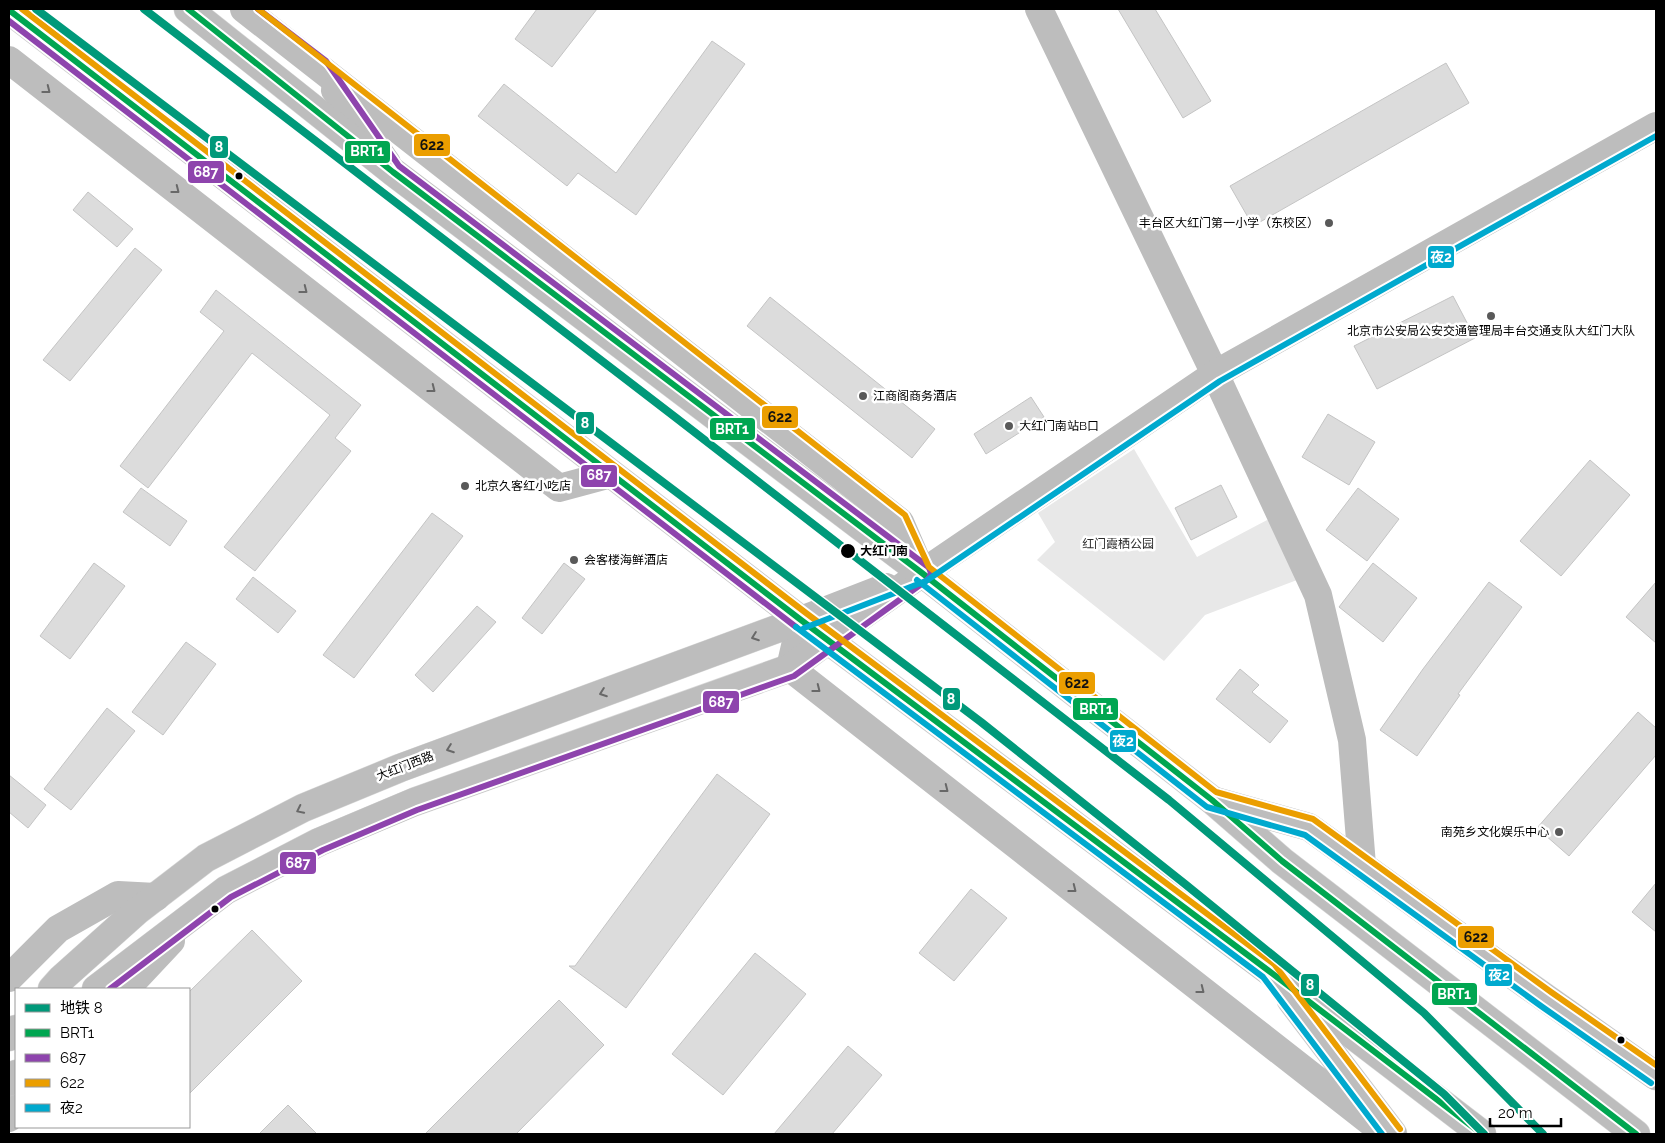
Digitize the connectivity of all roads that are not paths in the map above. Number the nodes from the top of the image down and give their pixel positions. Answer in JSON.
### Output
{"nodes":[{"id":1,"x":188,"y":9,"type":"edge"},
{"id":2,"x":244,"y":9,"type":"edge"},
{"id":3,"x":1039,"y":9,"type":"edge"},
{"id":4,"x":9,"y":10,"type":"edge"},
{"id":5,"x":9,"y":60,"type":"edge"},
{"id":6,"x":318,"y":67,"type":"junction"},
{"id":7,"x":1656,"y":126,"type":"edge"},
{"id":8,"x":393,"y":172,"type":"junction"},
{"id":9,"x":1215,"y":374,"type":"junction"},
{"id":10,"x":612,"y":474,"type":"junction"},
{"id":11,"x":922,"y":573,"type":"junction"},
{"id":12,"x":801,"y":620,"type":"junction"},
{"id":13,"x":828,"y":640,"type":"junction"},
{"id":14,"x":790,"y":668,"type":"junction"},
{"id":15,"x":1212,"y":800,"type":"junction"},
{"id":16,"x":1362,"y":865,"type":"junction"},
{"id":17,"x":156,"y":896,"type":"junction"},
{"id":18,"x":203,"y":908,"type":"junction"},
{"id":19,"x":1269,"y":971,"type":"junction"},
{"id":20,"x":9,"y":978,"type":"edge"},
{"id":21,"x":53,"y":988,"type":"edge"},
{"id":22,"x":97,"y":988,"type":"edge"},
{"id":23,"x":127,"y":988,"type":"edge"},
{"id":24,"x":1656,"y":1076,"type":"edge"},
{"id":25,"x":1386,"y":1134,"type":"edge"},
{"id":26,"x":1393,"y":1134,"type":"edge"},
{"id":27,"x":1482,"y":1134,"type":"edge"},
{"id":28,"x":1636,"y":1134,"type":"edge"}],
"edges":[{"from":1,"to":8,"type":"main road"},
{"from":2,"to":6,"type":"main road"},
{"from":3,"to":9,"type":"main road"},
{"from":4,"to":10,"type":"main road"},
{"from":5,"to":10,"type":"main road","one_way":true},
{"from":6,"to":8,"type":"main road"},
{"from":6,"to":11,"type":"main road"},
{"from":7,"to":9,"type":"main road"},
{"from":8,"to":11,"type":"main road"},
{"from":9,"to":11,"type":"main road"},
{"from":9,"to":16,"type":"main road"},
{"from":10,"to":12,"type":"main road"},
{"from":11,"to":12,"type":"main road","name":"大红门西路"},
{"from":11,"to":13,"type":"main road"},
{"from":11,"to":15,"type":"main road"},
{"from":12,"to":13,"type":"main road"},
{"from":12,"to":14,"type":"main road"},
{"from":12,"to":17,"type":"main road","name":"大红门西路","one_way":true},
{"from":13,"to":14,"type":"main road"},
{"from":13,"to":19,"type":"main road"},
{"from":14,"to":18,"type":"main road"},
{"from":14,"to":25,"type":"main road","one_way":true},
{"from":15,"to":16,"type":"main road"},
{"from":15,"to":28,"type":"main road"},
{"from":16,"to":24,"type":"main road"},
{"from":17,"to":20,"type":"main road"},
{"from":17,"to":21,"type":"main road","name":"大红门西路"},
{"from":18,"to":22,"type":"main road"},
{"from":18,"to":23,"type":"main road"},
{"from":19,"to":26,"type":"main road"},
{"from":19,"to":27,"type":"main road"}]}
